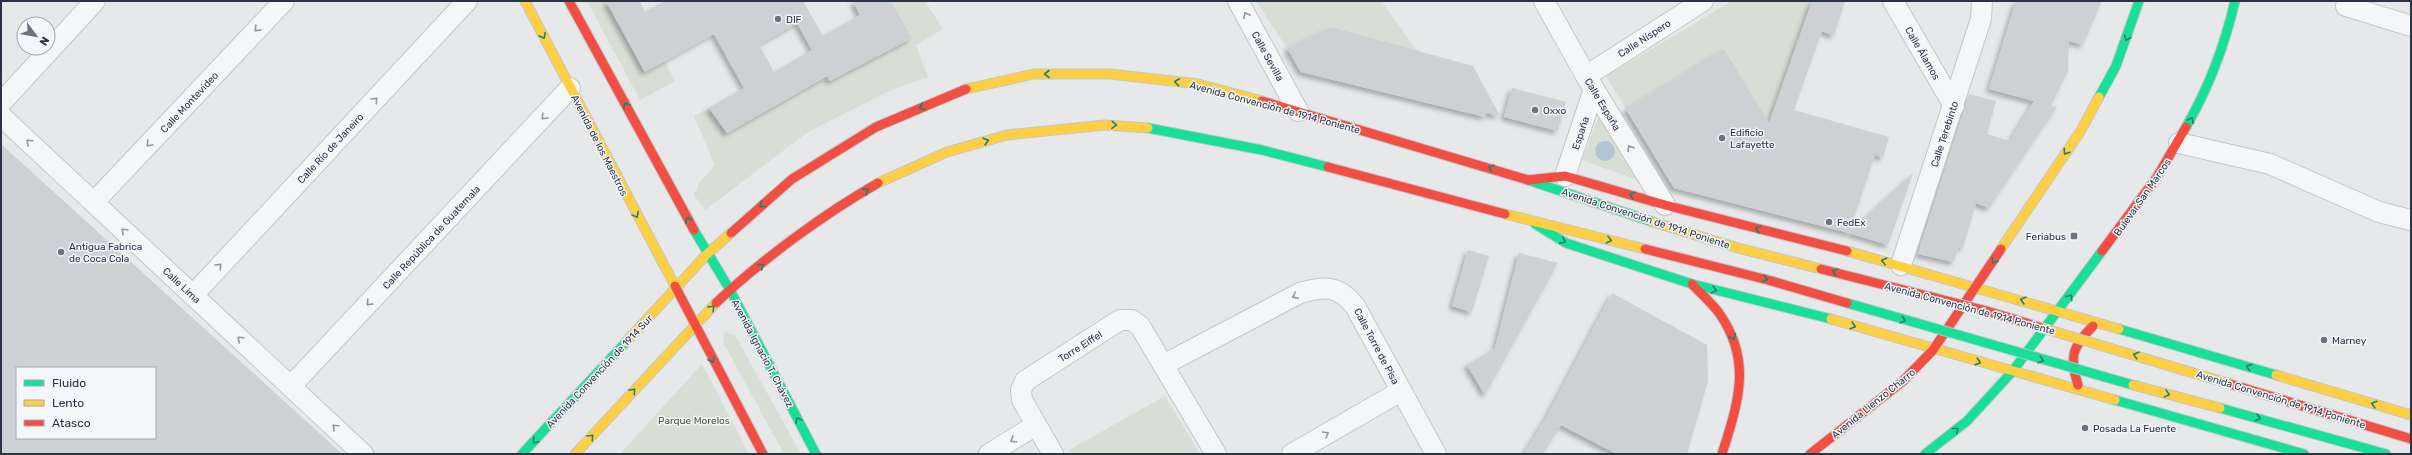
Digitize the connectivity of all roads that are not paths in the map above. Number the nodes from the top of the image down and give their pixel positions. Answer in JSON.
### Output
{"nodes":[{"id":1,"x":95,"y":1,"type":"edge"},
{"id":2,"x":284,"y":1,"type":"edge"},
{"id":3,"x":467,"y":1,"type":"edge"},
{"id":4,"x":525,"y":1,"type":"edge"},
{"id":5,"x":569,"y":1,"type":"edge"},
{"id":6,"x":1238,"y":1,"type":"edge"},
{"id":7,"x":1544,"y":1,"type":"edge"},
{"id":8,"x":1703,"y":1,"type":"edge"},
{"id":9,"x":1893,"y":1,"type":"edge"},
{"id":10,"x":1982,"y":1,"type":"edge"},
{"id":11,"x":2139,"y":1,"type":"edge"},
{"id":12,"x":2235,"y":1,"type":"edge"},
{"id":13,"x":2346,"y":6,"type":"dead end"},
{"id":14,"x":2411,"y":26,"type":"edge"},
{"id":15,"x":1590,"y":82,"type":"junction"},
{"id":16,"x":570,"y":88,"type":"junction"},
{"id":17,"x":1,"y":103,"type":"edge"},
{"id":18,"x":1954,"y":106,"type":"junction"},
{"id":19,"x":1298,"y":111,"type":"junction"},
{"id":20,"x":1,"y":116,"type":"edge"},
{"id":21,"x":2179,"y":143,"type":"junction"},
{"id":22,"x":1565,"y":176,"type":"junction"},
{"id":23,"x":1528,"y":180,"type":"junction"},
{"id":24,"x":94,"y":202,"type":"junction"},
{"id":25,"x":1665,"y":205,"type":"junction"},
{"id":26,"x":2411,"y":220,"type":"edge"},
{"id":27,"x":1530,"y":221,"type":"junction"},
{"id":28,"x":1849,"y":253,"type":"junction"},
{"id":29,"x":707,"y":254,"type":"junction"},
{"id":30,"x":1901,"y":265,"type":"junction"},
{"id":31,"x":1692,"y":284,"type":"junction"},
{"id":32,"x":1977,"y":286,"type":"junction"},
{"id":33,"x":675,"y":288,"type":"junction"},
{"id":34,"x":730,"y":290,"type":"junction"},
{"id":35,"x":193,"y":295,"type":"junction"},
{"id":36,"x":2060,"y":311,"type":"junction"},
{"id":37,"x":1833,"y":320,"type":"junction"},
{"id":38,"x":2104,"y":324,"type":"junction"},
{"id":39,"x":694,"y":325,"type":"junction"},
{"id":40,"x":1933,"y":350,"type":"junction"},
{"id":41,"x":1164,"y":364,"type":"junction"},
{"id":42,"x":2012,"y":372,"type":"junction"},
{"id":43,"x":291,"y":386,"type":"junction"},
{"id":44,"x":1401,"y":391,"type":"junction"},
{"id":45,"x":2080,"y":391,"type":"junction"},
{"id":46,"x":2411,"y":415,"type":"edge"},
{"id":47,"x":1036,"y":425,"type":"junction"},
{"id":48,"x":2411,"y":439,"type":"edge"},
{"id":49,"x":364,"y":454,"type":"edge"},
{"id":50,"x":522,"y":454,"type":"edge"},
{"id":51,"x":575,"y":454,"type":"edge"},
{"id":52,"x":763,"y":454,"type":"edge"},
{"id":53,"x":816,"y":454,"type":"edge"},
{"id":54,"x":989,"y":454,"type":"edge"},
{"id":55,"x":1053,"y":454,"type":"edge"},
{"id":56,"x":1216,"y":454,"type":"edge"},
{"id":57,"x":1292,"y":454,"type":"edge"},
{"id":58,"x":1436,"y":454,"type":"edge"},
{"id":59,"x":1722,"y":454,"type":"edge"},
{"id":60,"x":1810,"y":454,"type":"edge"},
{"id":61,"x":1925,"y":454,"type":"edge"},
{"id":62,"x":2304,"y":454,"type":"edge"},
{"id":63,"x":2386,"y":454,"type":"edge"}],
"edges":[{"from":1,"to":17,"type":"street"},
{"from":2,"to":24,"type":"street","name":"Calle Montevideo","one_way":true},
{"from":35,"to":3,"type":"street","name":"Calle Río de Janeiro","one_way":true},
{"from":4,"to":16,"type":"main road","name":"Avenida de los Maestros","one_way":true},
{"from":29,"to":5,"type":"main road","one_way":true},
{"from":19,"to":6,"type":"street","name":"Calle Sevilla","one_way":true},
{"from":7,"to":15,"type":"street","name":"Calle España"},
{"from":8,"to":15,"type":"street","name":"Calle Níspero"},
{"from":9,"to":18,"type":"street","name":"Calle Álamos"},
{"from":10,"to":18,"type":"street","name":"Calle Terebinto"},
{"from":11,"to":32,"type":"main road","one_way":true},
{"from":21,"to":12,"type":"main road","name":"Bulevar San Marcos","one_way":true},
{"from":13,"to":14,"type":"street"},
{"from":15,"to":22,"type":"street","name":"España"},
{"from":25,"to":15,"type":"street","name":"Calle España","one_way":true},
{"from":16,"to":33,"type":"main road","name":"Avenida de los Maestros","one_way":true},
{"from":16,"to":43,"type":"street","name":"Calle República de Guatemala","one_way":true},
{"from":18,"to":30,"type":"street","name":"Calle Terebinto"},
{"from":23,"to":19,"type":"main road","name":"Avenida Convención de 1914 Poniente","one_way":true},
{"from":19,"to":29,"type":"main road","name":"Avenida Convención de 1914 Poniente","one_way":true},
{"from":24,"to":20,"type":"street","name":"Calle Lima","one_way":true},
{"from":21,"to":26,"type":"street"},
{"from":36,"to":21,"type":"main road","name":"Bulevar San Marcos","one_way":true},
{"from":22,"to":23,"type":"main road","name":"Avenida Convención de 1914 Poniente"},
{"from":25,"to":22,"type":"main road","name":"Avenida Convención de 1914 Poniente","one_way":true},
{"from":48,"to":23,"type":"main road","name":"Avenida Convención de 1914 Poniente","one_way":true,"bridge":true},
{"from":35,"to":24,"type":"street","name":"Calle Lima","one_way":true},
{"from":28,"to":25,"type":"main road","name":"Avenida Convención de 1914 Poniente","one_way":true},
{"from":27,"to":31,"type":"main road","one_way":true},
{"from":34,"to":27,"type":"main road","one_way":true},
{"from":27,"to":63,"type":"main road","one_way":true,"bridge":true},
{"from":30,"to":28,"type":"main road","name":"Avenida Convención de 1914 Poniente","one_way":true},
{"from":28,"to":37,"type":"main road"},
{"from":29,"to":33,"type":"main road","name":"Avenida Convención de 1914 Poniente"},
{"from":29,"to":34,"type":"main road","name":"Avenida Ignacio T. Chávez"},
{"from":30,"to":32,"type":"main road","name":"Avenida Convención de 1914 Poniente"},
{"from":31,"to":37,"type":"main road","one_way":true},
{"from":31,"to":59,"type":"main road","one_way":true},
{"from":36,"to":32,"type":"main road","name":"Avenida Convención de 1914 Poniente","one_way":true},
{"from":32,"to":40,"type":"main road"},
{"from":33,"to":39,"type":"main road"},
{"from":33,"to":50,"type":"main road","name":"Avenida Convención de 1914 Sur","one_way":true},
{"from":39,"to":34,"type":"main road","one_way":true},
{"from":53,"to":34,"type":"main road","name":"Avenida Ignacio T. Chávez","one_way":true},
{"from":43,"to":35,"type":"street","name":"Calle Lima","one_way":true},
{"from":36,"to":38,"type":"main road","name":"Avenida Convención de 1914 Poniente"},
{"from":36,"to":42,"type":"main road","name":"Bulevar San Marcos"},
{"from":37,"to":40,"type":"main road","one_way":true},
{"from":38,"to":45,"type":"main road"},
{"from":46,"to":38,"type":"main road","name":"Avenida Convención de 1914 Poniente","one_way":true},
{"from":51,"to":39,"type":"main road","one_way":true},
{"from":39,"to":52,"type":"main road","one_way":true},
{"from":40,"to":42,"type":"main road","one_way":true},
{"from":40,"to":60,"type":"main road","name":"Avenida Lienzo Charro"},
{"from":44,"to":41,"type":"street","name":"Calle Torre de Pisa","one_way":true},
{"from":41,"to":47,"type":"street","name":"Torre Eiffel"},
{"from":41,"to":56,"type":"street","name":"Torre Eiffel"},
{"from":42,"to":45,"type":"main road"},
{"from":61,"to":42,"type":"main road","one_way":true},
{"from":49,"to":43,"type":"street","name":"Calle Lima","one_way":true},
{"from":57,"to":44,"type":"street","one_way":true},
{"from":44,"to":58,"type":"street","name":"Calle Torre de Pisa"},
{"from":45,"to":62,"type":"main road"},
{"from":47,"to":54,"type":"street","one_way":true},
{"from":47,"to":55,"type":"street","name":"Torre Eiffel"}]}
